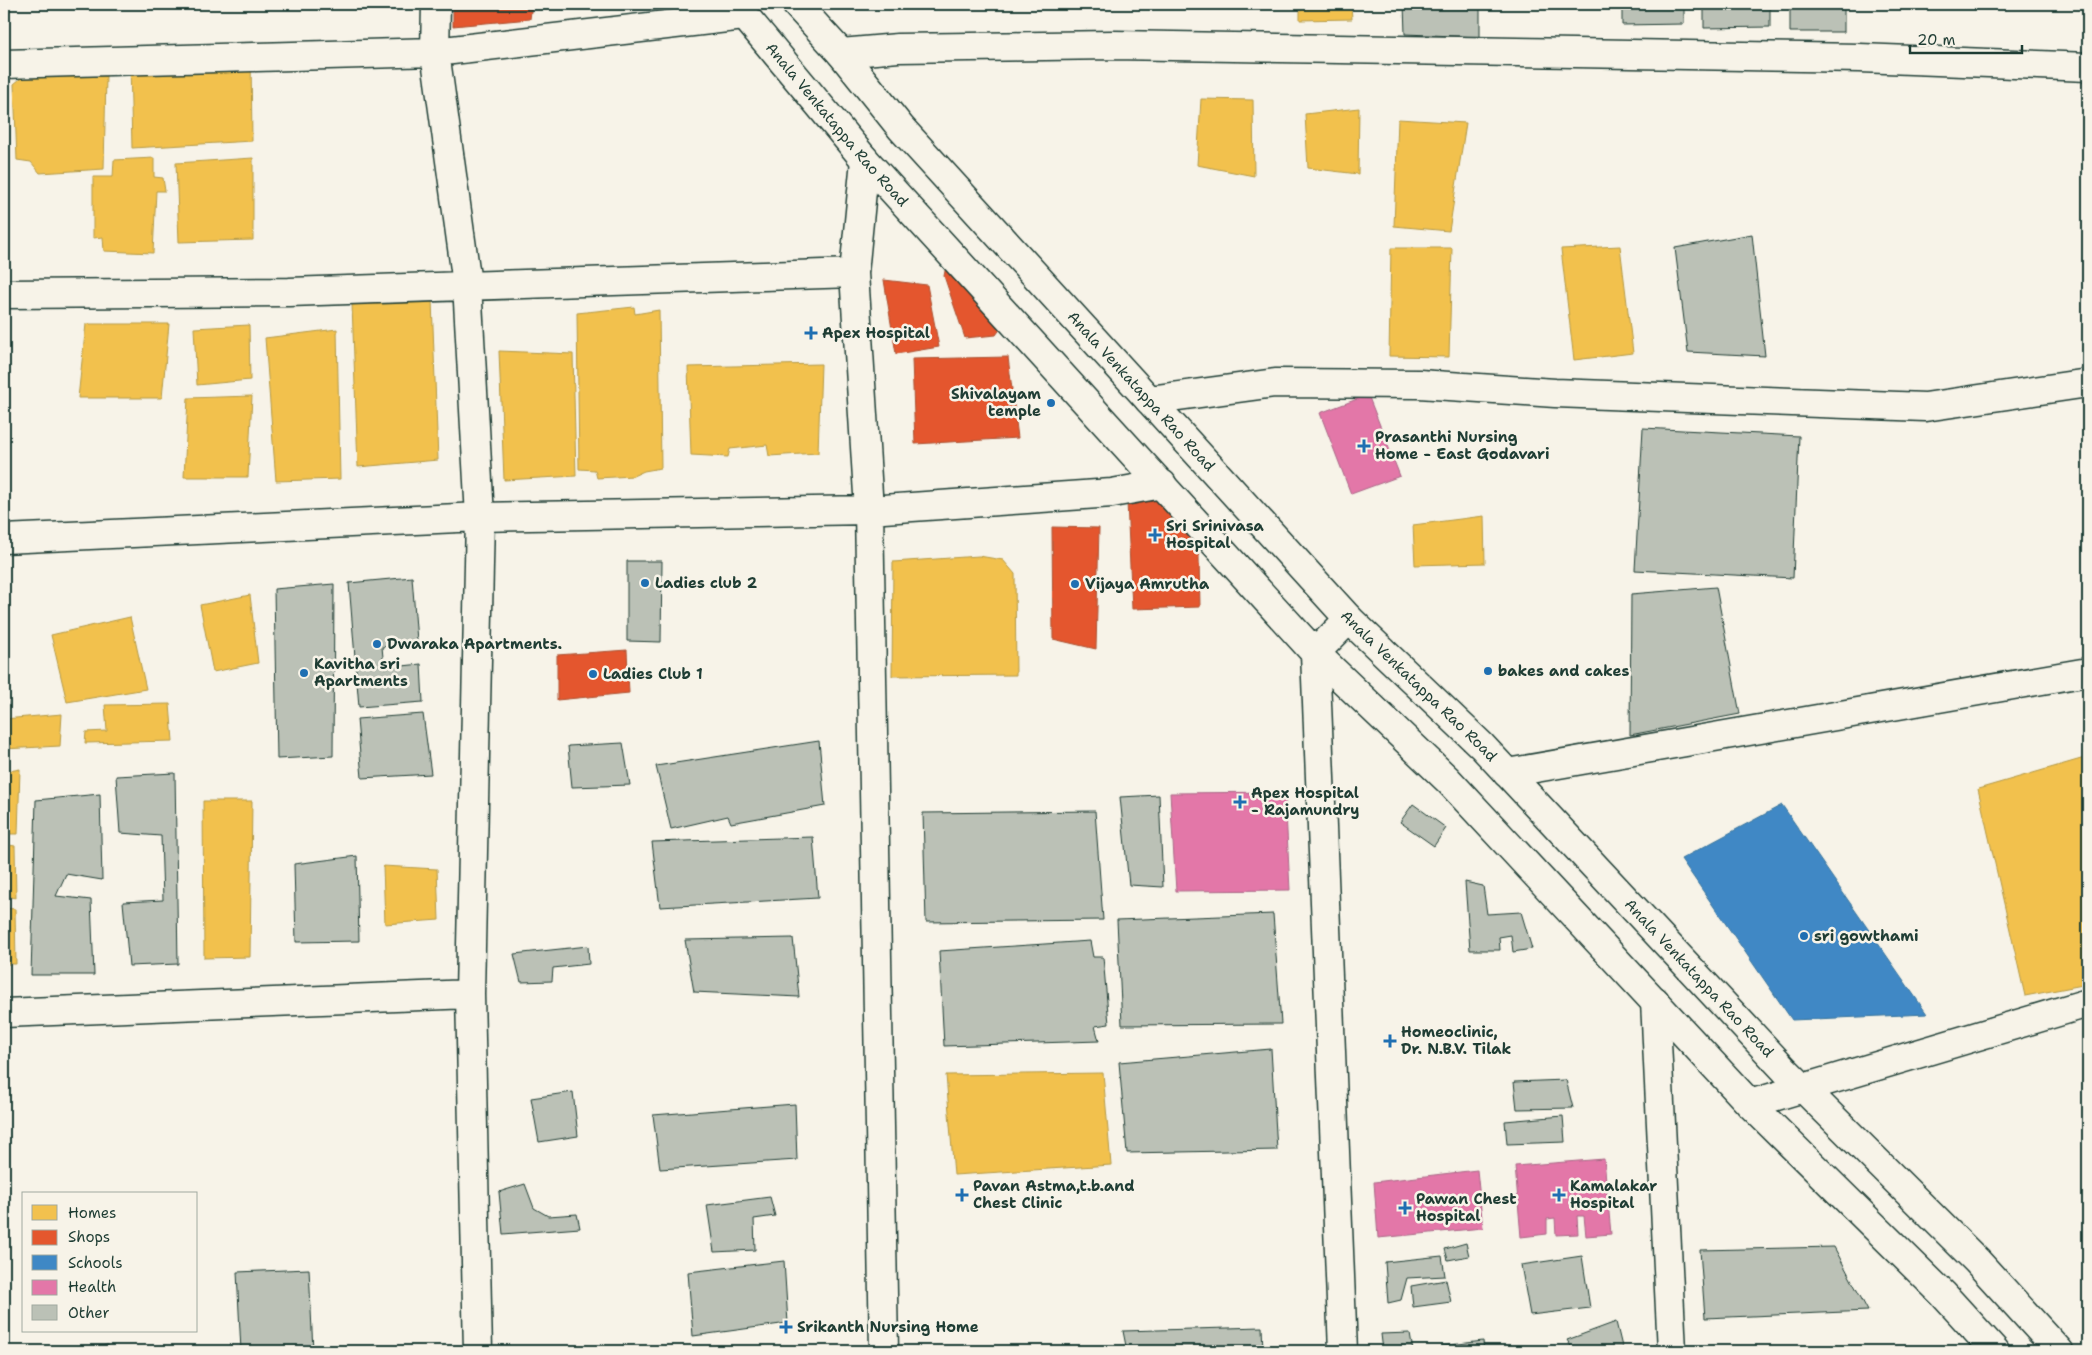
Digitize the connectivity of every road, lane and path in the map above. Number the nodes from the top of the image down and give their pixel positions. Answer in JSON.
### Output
{"nodes":[{"id":1,"x":436,"y":4,"type":"edge"},
{"id":2,"x":796,"y":4,"type":"edge"},
{"id":3,"x":740,"y":10,"type":"edge"},
{"id":4,"x":435,"y":52,"type":"junction"},
{"id":5,"x":841,"y":53,"type":"junction"},
{"id":6,"x":4,"y":64,"type":"edge"},
{"id":7,"x":2088,"y":67,"type":"edge"},
{"id":8,"x":865,"y":160,"type":"junction"},
{"id":9,"x":854,"y":273,"type":"junction"},
{"id":10,"x":468,"y":284,"type":"junction"},
{"id":11,"x":4,"y":294,"type":"edge"},
{"id":12,"x":2088,"y":383,"type":"edge"},
{"id":13,"x":1149,"y":400,"type":"junction"},
{"id":14,"x":1162,"y":484,"type":"junction"},
{"id":15,"x":869,"y":510,"type":"junction"},
{"id":16,"x":480,"y":517,"type":"junction"},
{"id":17,"x":4,"y":539,"type":"edge"},
{"id":18,"x":1349,"y":619,"type":"junction"},
{"id":19,"x":1315,"y":653,"type":"junction"},
{"id":20,"x":2088,"y":672,"type":"edge"},
{"id":21,"x":1507,"y":773,"type":"junction"},
{"id":22,"x":470,"y":994,"type":"junction"},
{"id":23,"x":1655,"y":1001,"type":"junction"},
{"id":24,"x":2088,"y":1003,"type":"edge"},
{"id":25,"x":4,"y":1013,"type":"edge"},
{"id":26,"x":1802,"y":1088,"type":"junction"},
{"id":27,"x":1750,"y":1104,"type":"junction"},
{"id":28,"x":478,"y":1351,"type":"edge"},
{"id":29,"x":884,"y":1351,"type":"edge"},
{"id":30,"x":1343,"y":1351,"type":"edge"},
{"id":31,"x":1672,"y":1351,"type":"edge"},
{"id":32,"x":1995,"y":1351,"type":"edge"},
{"id":33,"x":2059,"y":1351,"type":"edge"}],
"edges":[{"from":1,"to":4,"type":"street"},
{"from":2,"to":5,"type":"street","name":"Anala Venkatappa Rao Road"},
{"from":3,"to":4,"type":"street"},
{"from":3,"to":8,"type":"street","name":"Anala Venkatappa Rao Road"},
{"from":4,"to":6,"type":"street"},
{"from":4,"to":10,"type":"street"},
{"from":5,"to":7,"type":"street"},
{"from":5,"to":13,"type":"street","name":"Anala Venkatappa Rao Road"},
{"from":8,"to":9,"type":"street"},
{"from":8,"to":14,"type":"street","name":"Anala Venkatappa Rao Road"},
{"from":9,"to":10,"type":"street"},
{"from":9,"to":15,"type":"street"},
{"from":10,"to":11,"type":"street"},
{"from":10,"to":16,"type":"street"},
{"from":12,"to":13,"type":"street"},
{"from":13,"to":18,"type":"street","name":"Anala Venkatappa Rao Road"},
{"from":14,"to":15,"type":"street"},
{"from":14,"to":19,"type":"street","name":"Anala Venkatappa Rao Road"},
{"from":15,"to":16,"type":"street"},
{"from":15,"to":29,"type":"street"},
{"from":16,"to":17,"type":"street"},
{"from":16,"to":22,"type":"street"},
{"from":18,"to":19,"type":"street"},
{"from":18,"to":21,"type":"street","name":"Anala Venkatappa Rao Road"},
{"from":19,"to":23,"type":"street","name":"Anala Venkatappa Rao Road"},
{"from":19,"to":30,"type":"street"},
{"from":20,"to":21,"type":"street"},
{"from":21,"to":26,"type":"street","name":"Anala Venkatappa Rao Road"},
{"from":22,"to":25,"type":"street"},
{"from":22,"to":28,"type":"street"},
{"from":23,"to":27,"type":"street","name":"Anala Venkatappa Rao Road"},
{"from":23,"to":31,"type":"street"},
{"from":24,"to":26,"type":"street"},
{"from":26,"to":27,"type":"street"},
{"from":26,"to":33,"type":"street","name":"Anala Venkatappa Rao Road"},
{"from":27,"to":32,"type":"street","name":"Anala Venkatappa Rao Road"}]}
